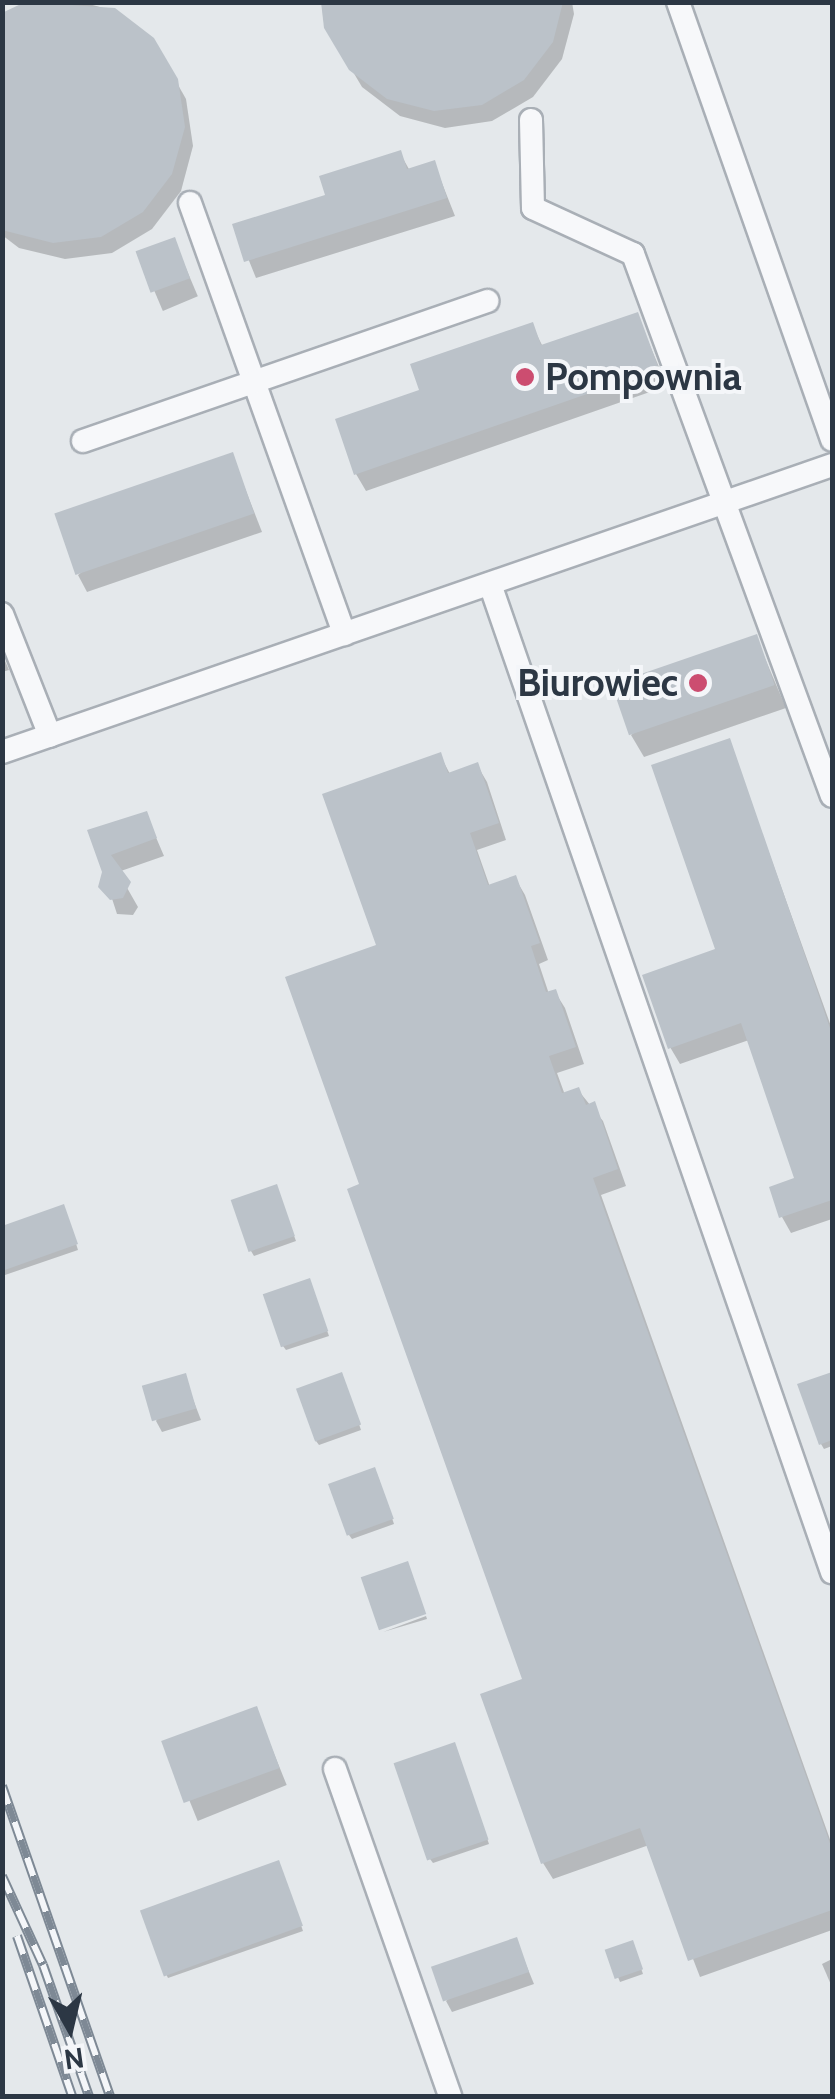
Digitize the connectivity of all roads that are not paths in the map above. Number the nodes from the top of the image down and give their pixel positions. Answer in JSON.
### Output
{"nodes":[{"id":1,"x":678,"y":2,"type":"edge"},
{"id":2,"x":531,"y":120,"type":"dead end"},
{"id":3,"x":190,"y":203,"type":"dead end"},
{"id":4,"x":487,"y":301,"type":"dead end"},
{"id":5,"x":254,"y":382,"type":"junction"},
{"id":6,"x":832,"y":440,"type":"edge"},
{"id":7,"x":83,"y":441,"type":"dead end"},
{"id":8,"x":832,"y":465,"type":"edge"},
{"id":9,"x":728,"y":502,"type":"junction"},
{"id":10,"x":490,"y":584,"type":"junction"},
{"id":11,"x":2,"y":614,"type":"edge"},
{"id":12,"x":344,"y":634,"type":"junction"},
{"id":13,"x":50,"y":736,"type":"junction"},
{"id":14,"x":2,"y":752,"type":"edge"},
{"id":15,"x":832,"y":796,"type":"edge"},
{"id":16,"x":832,"y":1572,"type":"edge"},
{"id":17,"x":335,"y":1769,"type":"dead end"},
{"id":18,"x":450,"y":2096,"type":"edge"}],
"edges":[{"from":1,"to":6,"type":"lane"},
{"from":2,"to":9,"type":"lane"},
{"from":3,"to":5,"type":"lane"},
{"from":4,"to":5,"type":"lane"},
{"from":5,"to":7,"type":"lane"},
{"from":5,"to":12,"type":"lane"},
{"from":8,"to":9,"type":"lane"},
{"from":9,"to":10,"type":"lane"},
{"from":9,"to":15,"type":"lane"},
{"from":10,"to":12,"type":"lane"},
{"from":10,"to":16,"type":"lane"},
{"from":11,"to":13,"type":"lane"},
{"from":12,"to":13,"type":"lane"},
{"from":13,"to":14,"type":"lane"},
{"from":17,"to":18,"type":"lane"}]}
